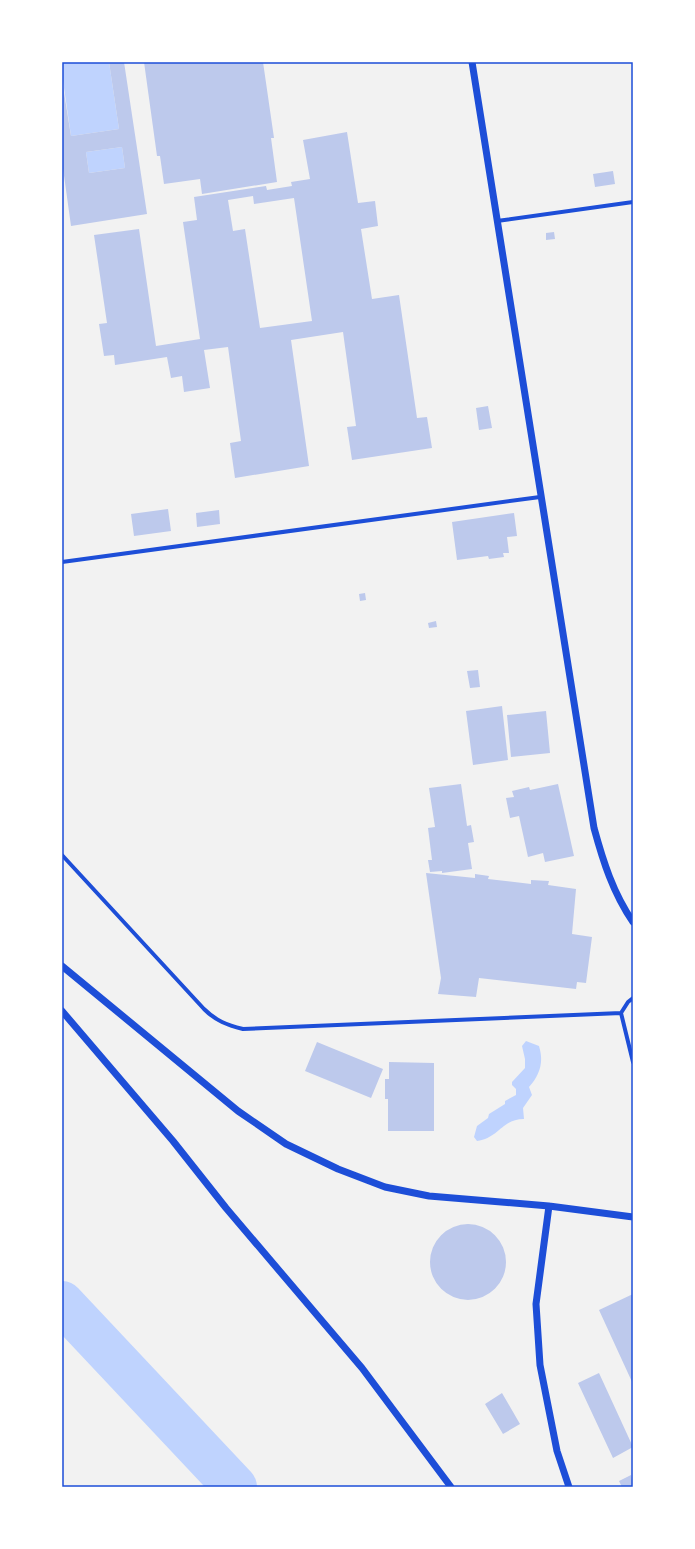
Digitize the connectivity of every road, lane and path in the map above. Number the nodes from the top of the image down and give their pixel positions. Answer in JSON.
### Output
{"nodes":[{"id":1,"x":472,"y":62,"type":"edge"},
{"id":2,"x":633,"y":202,"type":"edge"},
{"id":3,"x":497,"y":221,"type":"junction"},
{"id":4,"x":540,"y":497,"type":"junction"},
{"id":5,"x":62,"y":562,"type":"edge"},
{"id":6,"x":62,"y":855,"type":"edge"},
{"id":7,"x":633,"y":922,"type":"edge"},
{"id":8,"x":62,"y":966,"type":"edge"},
{"id":9,"x":633,"y":998,"type":"edge"},
{"id":10,"x":62,"y":1011,"type":"edge"},
{"id":11,"x":621,"y":1013,"type":"junction"},
{"id":12,"x":633,"y":1062,"type":"edge"},
{"id":13,"x":549,"y":1206,"type":"junction"},
{"id":14,"x":633,"y":1217,"type":"edge"},
{"id":15,"x":451,"y":1487,"type":"edge"},
{"id":16,"x":569,"y":1487,"type":"edge"}],
"edges":[{"from":1,"to":3,"type":"street"},
{"from":2,"to":3,"type":"street"},
{"from":3,"to":4,"type":"street"},
{"from":4,"to":5,"type":"street"},
{"from":4,"to":7,"type":"street"},
{"from":6,"to":11,"type":"street"},
{"from":8,"to":13,"type":"street"},
{"from":9,"to":11,"type":"street"},
{"from":10,"to":15,"type":"street"},
{"from":11,"to":12,"type":"street"},
{"from":13,"to":14,"type":"street"},
{"from":13,"to":16,"type":"street"}]}
